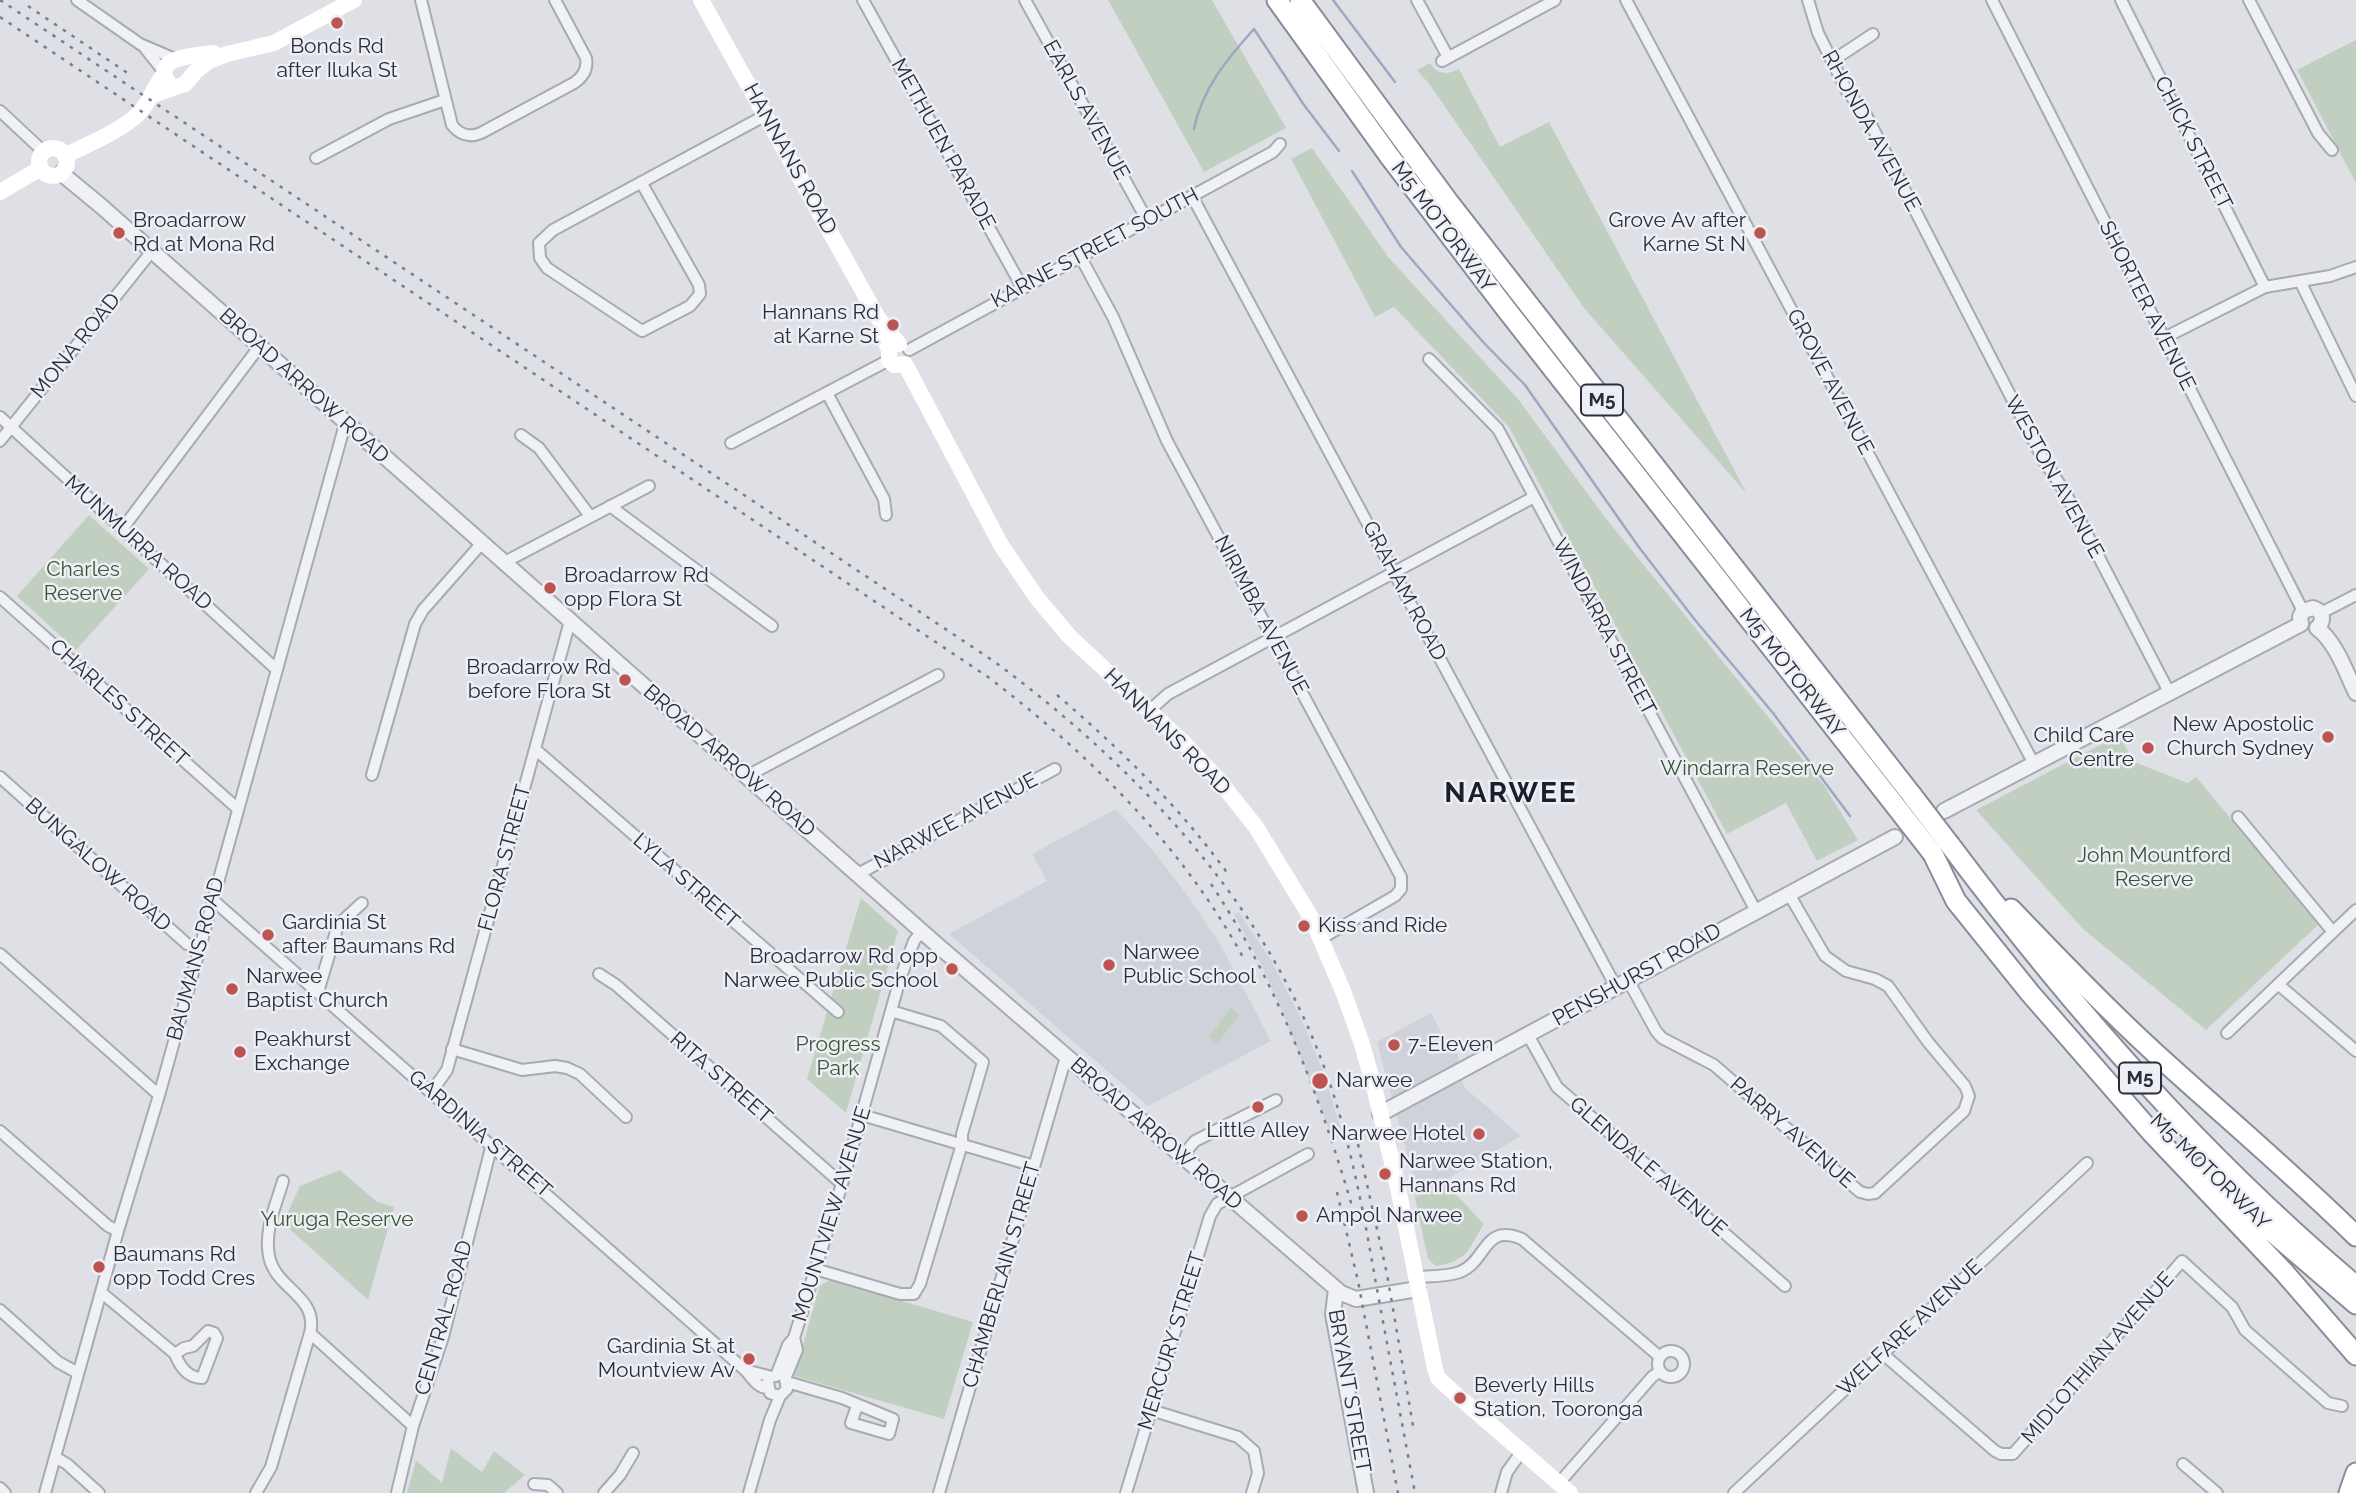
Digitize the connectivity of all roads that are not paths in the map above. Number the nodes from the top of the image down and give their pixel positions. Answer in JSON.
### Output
{"nodes":[{"id":1,"x":77,"y":0,"type":"edge"},
{"id":2,"x":354,"y":0,"type":"edge"},
{"id":3,"x":421,"y":0,"type":"edge"},
{"id":4,"x":555,"y":0,"type":"edge"},
{"id":5,"x":701,"y":0,"type":"edge"},
{"id":6,"x":863,"y":0,"type":"edge"},
{"id":7,"x":1025,"y":0,"type":"edge"},
{"id":8,"x":1277,"y":0,"type":"edge"},
{"id":9,"x":1300,"y":0,"type":"edge"},
{"id":10,"x":1417,"y":0,"type":"edge"},
{"id":11,"x":1555,"y":0,"type":"edge"},
{"id":12,"x":1626,"y":0,"type":"edge"},
{"id":13,"x":1808,"y":0,"type":"edge"},
{"id":14,"x":1992,"y":0,"type":"edge"},
{"id":15,"x":2249,"y":0,"type":"edge"},
{"id":16,"x":2123,"y":1,"type":"edge"},
{"id":17,"x":1873,"y":34,"type":"dead end"},
{"id":18,"x":140,"y":44,"type":"junction"},
{"id":19,"x":227,"y":54,"type":"junction"},
{"id":20,"x":176,"y":59,"type":"junction"},
{"id":21,"x":1832,"y":61,"type":"junction"},
{"id":22,"x":168,"y":77,"type":"junction"},
{"id":23,"x":191,"y":78,"type":"junction"},
{"id":24,"x":445,"y":100,"type":"junction"},
{"id":25,"x":0,"y":111,"type":"edge"},
{"id":26,"x":765,"y":116,"type":"junction"},
{"id":27,"x":1280,"y":144,"type":"dead end"},
{"id":28,"x":2332,"y":150,"type":"dead end"},
{"id":29,"x":65,"y":156,"type":"junction"},
{"id":30,"x":316,"y":158,"type":"dead end"},
{"id":31,"x":42,"y":160,"type":"junction"},
{"id":32,"x":61,"y":173,"type":"junction"},
{"id":33,"x":641,"y":182,"type":"junction"},
{"id":34,"x":0,"y":192,"type":"edge"},
{"id":35,"x":1192,"y":196,"type":"junction"},
{"id":36,"x":1147,"y":220,"type":"junction"},
{"id":37,"x":152,"y":251,"type":"junction"},
{"id":38,"x":1080,"y":256,"type":"junction"},
{"id":39,"x":1940,"y":261,"type":"joint"},
{"id":40,"x":2356,"y":267,"type":"edge"},
{"id":41,"x":2300,"y":281,"type":"junction"},
{"id":42,"x":1022,"y":287,"type":"junction"},
{"id":43,"x":2265,"y":287,"type":"junction"},
{"id":44,"x":2164,"y":338,"type":"junction"},
{"id":45,"x":259,"y":347,"type":"junction"},
{"id":46,"x":898,"y":353,"type":"junction"},
{"id":47,"x":1429,"y":359,"type":"dead end"},
{"id":48,"x":827,"y":393,"type":"junction"},
{"id":49,"x":2356,"y":396,"type":"edge"},
{"id":50,"x":0,"y":417,"type":"edge"},
{"id":51,"x":345,"y":424,"type":"junction"},
{"id":52,"x":11,"y":428,"type":"junction"},
{"id":53,"x":521,"y":435,"type":"dead end"},
{"id":54,"x":0,"y":442,"type":"edge"},
{"id":55,"x":731,"y":443,"type":"dead end"},
{"id":56,"x":649,"y":486,"type":"dead end"},
{"id":57,"x":1534,"y":497,"type":"junction"},
{"id":58,"x":610,"y":506,"type":"junction"},
{"id":59,"x":886,"y":515,"type":"dead end"},
{"id":60,"x":590,"y":516,"type":"junction"},
{"id":61,"x":123,"y":528,"type":"junction"},
{"id":62,"x":482,"y":543,"type":"junction"},
{"id":63,"x":503,"y":563,"type":"junction"},
{"id":64,"x":1394,"y":572,"type":"junction"},
{"id":65,"x":2356,"y":595,"type":"edge"},
{"id":66,"x":0,"y":597,"type":"edge"},
{"id":67,"x":2321,"y":613,"type":"junction"},
{"id":68,"x":2302,"y":617,"type":"junction"},
{"id":69,"x":570,"y":621,"type":"junction"},
{"id":70,"x":772,"y":626,"type":"dead end"},
{"id":71,"x":2317,"y":628,"type":"junction"},
{"id":72,"x":1273,"y":637,"type":"junction"},
{"id":73,"x":276,"y":669,"type":"junction"},
{"id":74,"x":939,"y":676,"type":"dead end"},
{"id":75,"x":2169,"y":692,"type":"junction"},
{"id":76,"x":2356,"y":693,"type":"edge"},
{"id":77,"x":1150,"y":711,"type":"junction"},
{"id":78,"x":535,"y":749,"type":"junction"},
{"id":79,"x":2034,"y":764,"type":"junction"},
{"id":80,"x":1055,"y":769,"type":"dead end"},
{"id":81,"x":372,"y":775,"type":"dead end"},
{"id":82,"x":747,"y":776,"type":"junction"},
{"id":83,"x":0,"y":777,"type":"edge"},
{"id":84,"x":1902,"y":799,"type":"junction"},
{"id":85,"x":238,"y":809,"type":"junction"},
{"id":86,"x":1944,"y":811,"type":"dead end"},
{"id":87,"x":2238,"y":817,"type":"dead end"},
{"id":88,"x":1895,"y":837,"type":"dead end"},
{"id":89,"x":1941,"y":850,"type":"junction"},
{"id":90,"x":858,"y":874,"type":"junction"},
{"id":91,"x":1789,"y":894,"type":"junction"},
{"id":92,"x":212,"y":900,"type":"junction"},
{"id":93,"x":362,"y":903,"type":"dead end"},
{"id":94,"x":2356,"y":910,"type":"edge"},
{"id":95,"x":1756,"y":911,"type":"junction"},
{"id":96,"x":922,"y":931,"type":"junction"},
{"id":97,"x":2333,"y":932,"type":"junction"},
{"id":98,"x":1322,"y":938,"type":"junction"},
{"id":99,"x":200,"y":948,"type":"junction"},
{"id":100,"x":0,"y":954,"type":"edge"},
{"id":101,"x":599,"y":974,"type":"dead end"},
{"id":102,"x":1622,"y":984,"type":"junction"},
{"id":103,"x":2279,"y":985,"type":"junction"},
{"id":104,"x":318,"y":992,"type":"junction"},
{"id":105,"x":891,"y":1011,"type":"junction"},
{"id":106,"x":838,"y":1012,"type":"dead end"},
{"id":107,"x":2227,"y":1033,"type":"dead end"},
{"id":108,"x":1528,"y":1035,"type":"junction"},
{"id":109,"x":452,"y":1049,"type":"junction"},
{"id":110,"x":2356,"y":1051,"type":"edge"},
{"id":111,"x":1066,"y":1057,"type":"junction"},
{"id":112,"x":432,"y":1091,"type":"junction"},
{"id":113,"x":159,"y":1095,"type":"junction"},
{"id":114,"x":1276,"y":1100,"type":"dead end"},
{"id":115,"x":1380,"y":1114,"type":"junction"},
{"id":116,"x":862,"y":1115,"type":"junction"},
{"id":117,"x":626,"y":1117,"type":"dead end"},
{"id":118,"x":0,"y":1131,"type":"edge"},
{"id":119,"x":492,"y":1144,"type":"junction"},
{"id":120,"x":962,"y":1144,"type":"junction"},
{"id":121,"x":1308,"y":1154,"type":"dead end"},
{"id":122,"x":1182,"y":1156,"type":"junction"},
{"id":123,"x":2087,"y":1163,"type":"dead end"},
{"id":124,"x":1034,"y":1167,"type":"junction"},
{"id":125,"x":283,"y":1181,"type":"dead end"},
{"id":126,"x":842,"y":1184,"type":"junction"},
{"id":127,"x":2313,"y":1193,"type":"junction"},
{"id":128,"x":1229,"y":1197,"type":"junction"},
{"id":129,"x":2356,"y":1230,"type":"edge"},
{"id":130,"x":118,"y":1231,"type":"junction"},
{"id":131,"x":2356,"y":1236,"type":"edge"},
{"id":132,"x":815,"y":1269,"type":"junction"},
{"id":133,"x":1417,"y":1283,"type":"junction"},
{"id":134,"x":1784,"y":1286,"type":"dead end"},
{"id":135,"x":2356,"y":1286,"type":"edge"},
{"id":136,"x":1336,"y":1289,"type":"junction"},
{"id":137,"x":102,"y":1293,"type":"junction"},
{"id":138,"x":2356,"y":1304,"type":"edge"},
{"id":139,"x":0,"y":1310,"type":"edge"},
{"id":140,"x":310,"y":1334,"type":"junction"},
{"id":141,"x":2353,"y":1350,"type":"edge"},
{"id":142,"x":176,"y":1354,"type":"junction"},
{"id":143,"x":1883,"y":1354,"type":"junction"},
{"id":144,"x":1660,"y":1357,"type":"junction"},
{"id":145,"x":1660,"y":1371,"type":"junction"},
{"id":146,"x":78,"y":1373,"type":"junction"},
{"id":147,"x":777,"y":1384,"type":"junction"},
{"id":148,"x":857,"y":1406,"type":"dead end"},
{"id":149,"x":2342,"y":1406,"type":"dead end"},
{"id":150,"x":1151,"y":1410,"type":"junction"},
{"id":151,"x":413,"y":1426,"type":"junction"},
{"id":152,"x":1522,"y":1451,"type":"junction"},
{"id":153,"x":633,"y":1453,"type":"dead end"},
{"id":154,"x":55,"y":1457,"type":"junction"},
{"id":155,"x":2183,"y":1464,"type":"dead end"},
{"id":156,"x":2356,"y":1473,"type":"edge"},
{"id":157,"x":534,"y":1484,"type":"dead end"},
{"id":158,"x":0,"y":1488,"type":"edge"},
{"id":159,"x":1565,"y":1488,"type":"edge"},
{"id":160,"x":5,"y":1493,"type":"edge"},
{"id":161,"x":45,"y":1493,"type":"edge"},
{"id":162,"x":99,"y":1493,"type":"edge"},
{"id":163,"x":256,"y":1493,"type":"edge"},
{"id":164,"x":397,"y":1493,"type":"edge"},
{"id":165,"x":557,"y":1493,"type":"edge"},
{"id":166,"x":604,"y":1493,"type":"edge"},
{"id":167,"x":749,"y":1493,"type":"edge"},
{"id":168,"x":939,"y":1493,"type":"edge"},
{"id":169,"x":1126,"y":1493,"type":"edge"},
{"id":170,"x":1252,"y":1493,"type":"edge"},
{"id":171,"x":1366,"y":1493,"type":"edge"},
{"id":172,"x":1501,"y":1493,"type":"edge"},
{"id":173,"x":1734,"y":1493,"type":"edge"},
{"id":174,"x":2217,"y":1493,"type":"edge"},
{"id":175,"x":2349,"y":1493,"type":"edge"}],
"edges":[{"from":1,"to":18,"type":"street"},
{"from":2,"to":19,"type":"main road"},
{"from":3,"to":24,"type":"street"},
{"from":4,"to":24,"type":"street"},
{"from":5,"to":26,"type":"main road","name":"HANNANS ROAD"},
{"from":6,"to":42,"type":"street","name":"METHUEN PARADE"},
{"from":7,"to":36,"type":"street","name":"EARLS AVENUE"},
{"from":8,"to":84,"type":"highway","name":"M5 MOTORWAY","number":"M5"},
{"from":9,"to":84,"type":"highway","name":"M5 MOTORWAY","number":"M5"},
{"from":10,"to":11,"type":"street"},
{"from":12,"to":79,"type":"street","name":"GROVE AVENUE"},
{"from":13,"to":21,"type":"street","name":"RHONDA AVENUE"},
{"from":14,"to":44,"type":"street","name":"SHORTER AVENUE"},
{"from":15,"to":28,"type":"street"},
{"from":16,"to":43,"type":"street","name":"CHICK STREET"},
{"from":17,"to":21,"type":"street"},
{"from":18,"to":20,"type":"street"},
{"from":18,"to":22,"type":"street"},
{"from":19,"to":20,"type":"main road"},
{"from":19,"to":23,"type":"main road"},
{"from":20,"to":22,"type":"main road"},
{"from":20,"to":23,"type":"main road"},
{"from":21,"to":39,"type":"street","name":"RHONDA AVENUE"},
{"from":22,"to":23,"type":"main road"},
{"from":22,"to":29,"type":"main road"},
{"from":24,"to":30,"type":"street"},
{"from":25,"to":31,"type":"street"},
{"from":26,"to":33,"type":"street"},
{"from":26,"to":46,"type":"main road","name":"HANNANS ROAD"},
{"from":27,"to":35,"type":"street","name":"KARNE STREET SOUTH"},
{"from":29,"to":31,"type":"main road"},
{"from":29,"to":32,"type":"main road"},
{"from":31,"to":32,"type":"main road"},
{"from":31,"to":34,"type":"main road"},
{"from":32,"to":37,"type":"street","name":"BROAD ARROW ROAD"},
{"from":33,"to":33,"type":"street"},
{"from":35,"to":36,"type":"street","name":"KARNE STREET SOUTH"},
{"from":35,"to":64,"type":"street","name":"GRAHAM ROAD"},
{"from":36,"to":38,"type":"street","name":"KARNE STREET SOUTH"},
{"from":37,"to":45,"type":"street","name":"BROAD ARROW ROAD"},
{"from":37,"to":52,"type":"street","name":"MONA ROAD"},
{"from":38,"to":42,"type":"street","name":"KARNE STREET SOUTH"},
{"from":38,"to":72,"type":"street","name":"NIRIMBA AVENUE"},
{"from":39,"to":75,"type":"street","name":"WESTON AVENUE"},
{"from":40,"to":41,"type":"street"},
{"from":41,"to":43,"type":"street"},
{"from":41,"to":49,"type":"street"},
{"from":42,"to":46,"type":"street","name":"KARNE STREET SOUTH"},
{"from":43,"to":44,"type":"street"},
{"from":44,"to":68,"type":"street","name":"SHORTER AVENUE"},
{"from":45,"to":51,"type":"street","name":"BROAD ARROW ROAD"},
{"from":45,"to":61,"type":"street"},
{"from":46,"to":48,"type":"street","name":"KARNE STREET SOUTH"},
{"from":46,"to":77,"type":"main road","name":"HANNANS ROAD"},
{"from":47,"to":57,"type":"street","name":"WINDARRA STREET"},
{"from":48,"to":55,"type":"street","name":"KARNE STREET SOUTH"},
{"from":48,"to":59,"type":"street"},
{"from":50,"to":52,"type":"street","name":"MUNMURRA ROAD"},
{"from":51,"to":62,"type":"street","name":"BROAD ARROW ROAD"},
{"from":51,"to":73,"type":"street","name":"BAUMANS ROAD"},
{"from":52,"to":54,"type":"street","name":"MONA ROAD"},
{"from":52,"to":61,"type":"street","name":"MUNMURRA ROAD"},
{"from":53,"to":60,"type":"street"},
{"from":56,"to":58,"type":"street"},
{"from":57,"to":64,"type":"street"},
{"from":57,"to":95,"type":"street","name":"WINDARRA STREET"},
{"from":58,"to":60,"type":"street"},
{"from":58,"to":70,"type":"street"},
{"from":60,"to":63,"type":"street"},
{"from":61,"to":73,"type":"street","name":"MUNMURRA ROAD"},
{"from":62,"to":63,"type":"street","name":"BROAD ARROW ROAD"},
{"from":62,"to":81,"type":"street"},
{"from":63,"to":69,"type":"street","name":"BROAD ARROW ROAD"},
{"from":64,"to":72,"type":"street"},
{"from":64,"to":102,"type":"street","name":"GRAHAM ROAD"},
{"from":65,"to":67,"type":"street"},
{"from":66,"to":85,"type":"street","name":"CHARLES STREET"},
{"from":67,"to":68,"type":"street"},
{"from":67,"to":71,"type":"street"},
{"from":68,"to":71,"type":"street"},
{"from":68,"to":75,"type":"street"},
{"from":69,"to":78,"type":"street","name":"FLORA STREET"},
{"from":69,"to":82,"type":"street","name":"BROAD ARROW ROAD"},
{"from":71,"to":76,"type":"street"},
{"from":72,"to":77,"type":"street"},
{"from":72,"to":98,"type":"street","name":"NIRIMBA AVENUE"},
{"from":73,"to":85,"type":"street","name":"BAUMANS ROAD"},
{"from":74,"to":82,"type":"street"},
{"from":75,"to":79,"type":"street"},
{"from":77,"to":98,"type":"main road","name":"HANNANS ROAD"},
{"from":78,"to":106,"type":"street","name":"LYLA STREET"},
{"from":78,"to":109,"type":"street","name":"FLORA STREET"},
{"from":79,"to":86,"type":"street"},
{"from":80,"to":90,"type":"street","name":"NARWEE AVENUE"},
{"from":82,"to":90,"type":"street","name":"BROAD ARROW ROAD"},
{"from":83,"to":99,"type":"street","name":"BUNGALOW ROAD"},
{"from":84,"to":89,"type":"highway","name":"M5 MOTORWAY","number":"M5","bridge":true},
{"from":85,"to":92,"type":"street","name":"BAUMANS ROAD"},
{"from":87,"to":97,"type":"street"},
{"from":88,"to":91,"type":"street","name":"PENSHURST ROAD"},
{"from":89,"to":127,"type":"highway"},
{"from":89,"to":135,"type":"highway","name":"M5 MOTORWAY","number":"M5"},
{"from":89,"to":138,"type":"highway","name":"M5 MOTORWAY","number":"M5"},
{"from":89,"to":141,"type":"highway","number":"M5"},
{"from":90,"to":96,"type":"street","name":"BROAD ARROW ROAD"},
{"from":91,"to":95,"type":"street","name":"PENSHURST ROAD"},
{"from":91,"to":102,"type":"street","name":"PARRY AVENUE"},
{"from":92,"to":99,"type":"street","name":"BAUMANS ROAD"},
{"from":92,"to":104,"type":"street","name":"GARDINIA STREET"},
{"from":93,"to":104,"type":"street"},
{"from":94,"to":97,"type":"street"},
{"from":95,"to":102,"type":"street","name":"PENSHURST ROAD"},
{"from":96,"to":105,"type":"street","name":"MOUNTVIEW AVENUE"},
{"from":96,"to":111,"type":"street","name":"BROAD ARROW ROAD"},
{"from":97,"to":103,"type":"street"},
{"from":98,"to":115,"type":"main road","name":"HANNANS ROAD"},
{"from":99,"to":113,"type":"street","name":"BAUMANS ROAD"},
{"from":100,"to":113,"type":"street"},
{"from":101,"to":126,"type":"street","name":"RITA STREET"},
{"from":102,"to":108,"type":"street","name":"PENSHURST ROAD"},
{"from":103,"to":107,"type":"street"},
{"from":103,"to":110,"type":"street"},
{"from":104,"to":112,"type":"street","name":"GARDINIA STREET"},
{"from":105,"to":116,"type":"street","name":"MOUNTVIEW AVENUE"},
{"from":105,"to":120,"type":"street"},
{"from":108,"to":115,"type":"street","name":"PENSHURST ROAD"},
{"from":108,"to":134,"type":"street","name":"GLENDALE AVENUE"},
{"from":109,"to":112,"type":"street","name":"FLORA STREET"},
{"from":109,"to":117,"type":"street"},
{"from":111,"to":122,"type":"street","name":"BROAD ARROW ROAD"},
{"from":111,"to":124,"type":"street","name":"CHAMBERLAIN STREET"},
{"from":112,"to":119,"type":"street","name":"GARDINIA STREET"},
{"from":113,"to":130,"type":"street","name":"BAUMANS ROAD"},
{"from":114,"to":122,"type":"street"},
{"from":115,"to":133,"type":"main road","name":"HANNANS ROAD"},
{"from":116,"to":120,"type":"street"},
{"from":116,"to":126,"type":"street","name":"MOUNTVIEW AVENUE"},
{"from":118,"to":130,"type":"street"},
{"from":119,"to":147,"type":"street","name":"GARDINIA STREET"},
{"from":119,"to":151,"type":"street","name":"CENTRAL ROAD"},
{"from":120,"to":124,"type":"street"},
{"from":120,"to":132,"type":"street"},
{"from":121,"to":128,"type":"street"},
{"from":122,"to":128,"type":"street","name":"BROAD ARROW ROAD"},
{"from":123,"to":143,"type":"street","name":"WELFARE AVENUE"},
{"from":124,"to":168,"type":"street","name":"CHAMBERLAIN STREET"},
{"from":125,"to":140,"type":"street"},
{"from":126,"to":132,"type":"street","name":"MOUNTVIEW AVENUE"},
{"from":127,"to":129,"type":"highway"},
{"from":127,"to":131,"type":"highway"},
{"from":128,"to":136,"type":"street","name":"BROAD ARROW ROAD"},
{"from":128,"to":150,"type":"street","name":"MERCURY STREET"},
{"from":130,"to":137,"type":"street","name":"BAUMANS ROAD"},
{"from":132,"to":147,"type":"street","name":"MOUNTVIEW AVENUE"},
{"from":133,"to":136,"type":"street","name":"BROAD ARROW ROAD"},
{"from":133,"to":144,"type":"street"},
{"from":133,"to":152,"type":"main road","name":"HANNANS ROAD"},
{"from":136,"to":171,"type":"street","name":"BRYANT STREET"},
{"from":137,"to":142,"type":"street"},
{"from":137,"to":146,"type":"street","name":"BAUMANS ROAD"},
{"from":139,"to":146,"type":"street"},
{"from":140,"to":151,"type":"street"},
{"from":140,"to":163,"type":"street"},
{"from":142,"to":142,"type":"street"},
{"from":143,"to":149,"type":"street","name":"MIDLOTHIAN AVENUE"},
{"from":143,"to":173,"type":"street","name":"WELFARE AVENUE"},
{"from":144,"to":145,"type":"street"},
{"from":144,"to":145,"type":"street"},
{"from":145,"to":159,"type":"street"},
{"from":146,"to":154,"type":"street","name":"BAUMANS ROAD"},
{"from":147,"to":148,"type":"street","name":"GARDINIA STREET"},
{"from":147,"to":167,"type":"street","name":"MOUNTVIEW AVENUE"},
{"from":150,"to":169,"type":"street","name":"MERCURY STREET"},
{"from":150,"to":170,"type":"street"},
{"from":151,"to":164,"type":"street","name":"CENTRAL ROAD"},
{"from":152,"to":159,"type":"main road"},
{"from":152,"to":172,"type":"street"},
{"from":153,"to":166,"type":"street"},
{"from":154,"to":161,"type":"street","name":"BAUMANS ROAD"},
{"from":154,"to":162,"type":"street"},
{"from":155,"to":174,"type":"street"},
{"from":156,"to":175,"type":"highway"},
{"from":157,"to":165,"type":"street"},
{"from":158,"to":160,"type":"street"}]}
